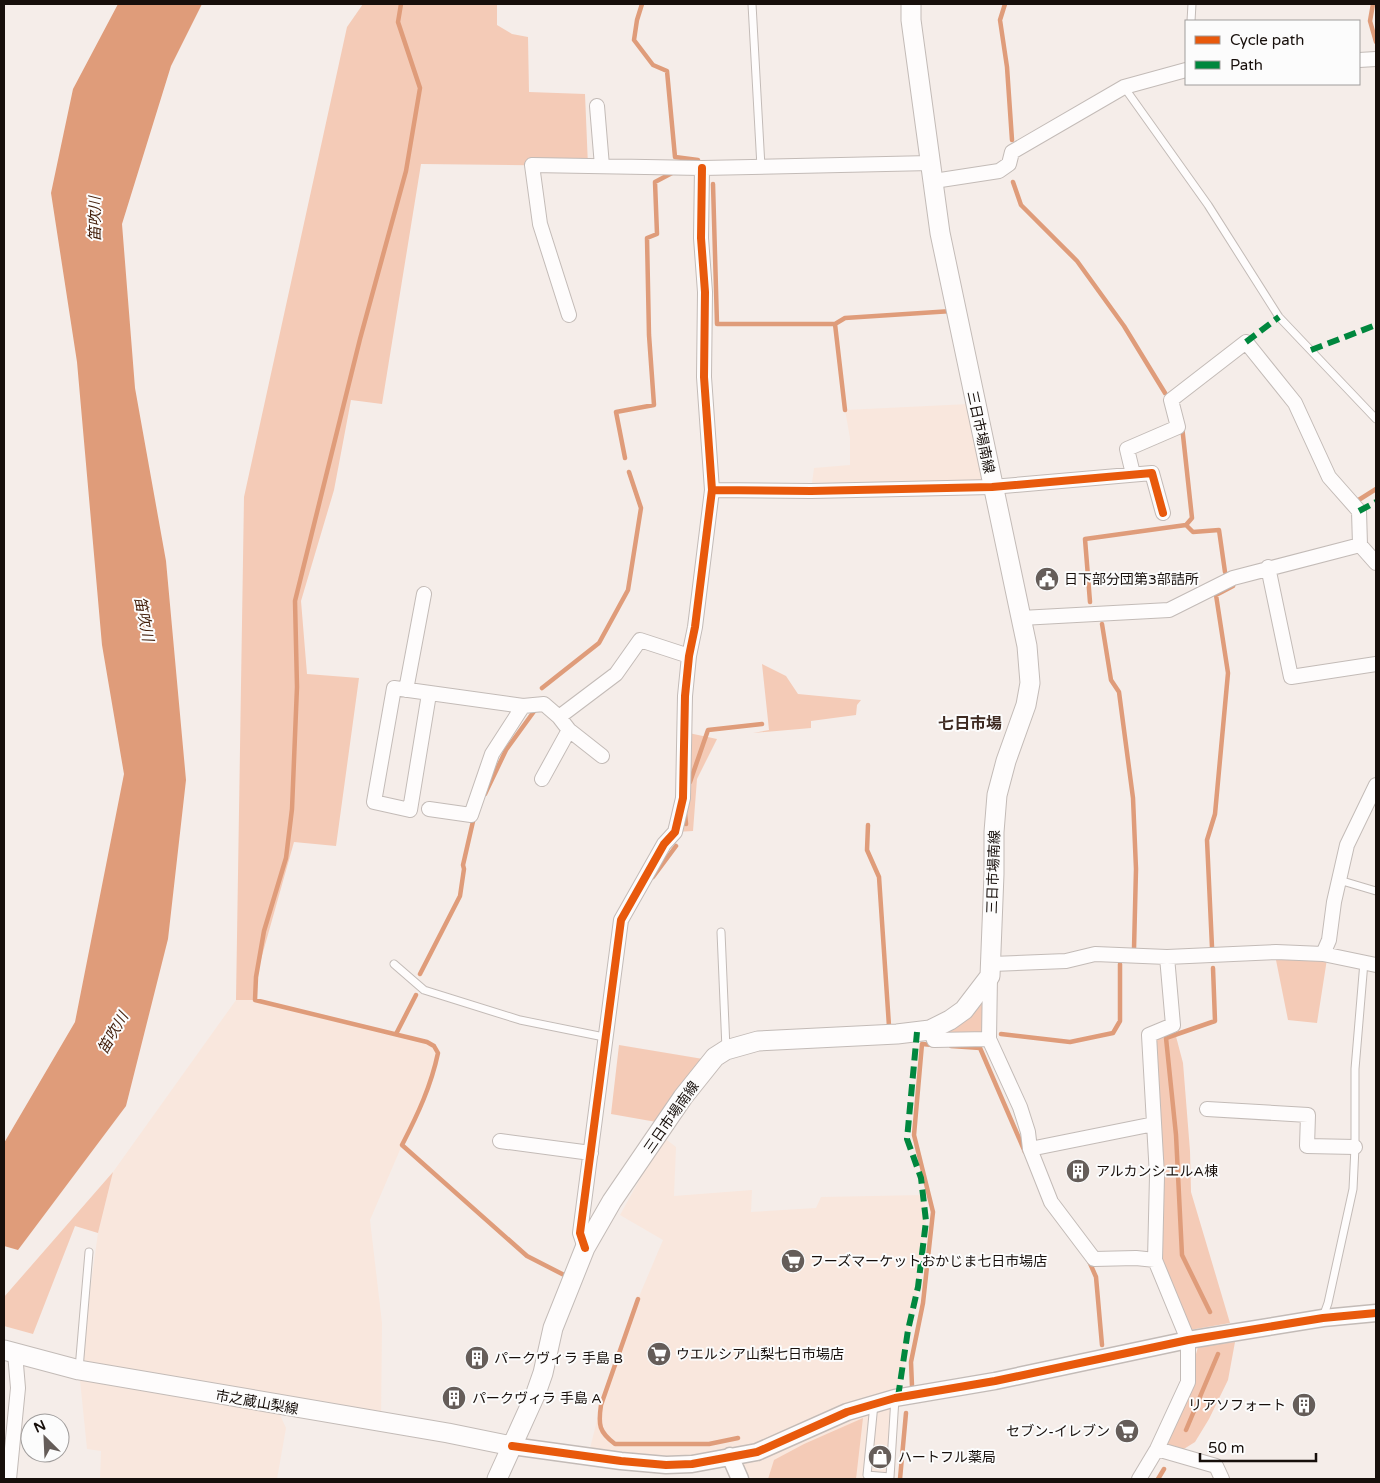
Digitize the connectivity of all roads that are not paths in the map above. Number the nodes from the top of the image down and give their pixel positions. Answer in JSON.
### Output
{"nodes":[{"id":1,"x":752,"y":4,"type":"edge"},
{"id":2,"x":912,"y":4,"type":"edge"},
{"id":3,"x":1192,"y":4,"type":"edge"},
{"id":4,"x":1191,"y":20,"type":"edge"},
{"id":5,"x":1376,"y":59,"type":"edge"},
{"id":6,"x":1360,"y":60,"type":"edge"},
{"id":7,"x":1185,"y":70,"type":"edge"},
{"id":8,"x":1124,"y":87,"type":"junction"},
{"id":9,"x":597,"y":106,"type":"dead end"},
{"id":10,"x":602,"y":166,"type":"junction"},
{"id":11,"x":702,"y":168,"type":"junction"},
{"id":12,"x":761,"y":168,"type":"junction"},
{"id":13,"x":933,"y":172,"type":"junction"},
{"id":14,"x":568,"y":315,"type":"dead end"},
{"id":15,"x":1376,"y":419,"type":"edge"},
{"id":16,"x":1133,"y":474,"type":"junction"},
{"id":17,"x":992,"y":487,"type":"junction"},
{"id":18,"x":712,"y":490,"type":"junction"},
{"id":19,"x":1163,"y":513,"type":"dead end"},
{"id":20,"x":1360,"y":545,"type":"junction"},
{"id":21,"x":1376,"y":563,"type":"edge"},
{"id":22,"x":1268,"y":568,"type":"junction"},
{"id":23,"x":424,"y":594,"type":"dead end"},
{"id":24,"x":1021,"y":618,"type":"junction"},
{"id":25,"x":688,"y":656,"type":"junction"},
{"id":26,"x":1376,"y":664,"type":"edge"},
{"id":27,"x":406,"y":690,"type":"junction"},
{"id":28,"x":429,"y":694,"type":"junction"},
{"id":29,"x":523,"y":706,"type":"junction"},
{"id":30,"x":559,"y":717,"type":"junction"},
{"id":31,"x":569,"y":730,"type":"junction"},
{"id":32,"x":602,"y":756,"type":"dead end"},
{"id":33,"x":542,"y":779,"type":"dead end"},
{"id":34,"x":1376,"y":785,"type":"edge"},
{"id":35,"x":429,"y":809,"type":"dead end"},
{"id":36,"x":1339,"y":880,"type":"junction"},
{"id":37,"x":1376,"y":891,"type":"edge"},
{"id":38,"x":722,"y":932,"type":"dead end"},
{"id":39,"x":1323,"y":954,"type":"junction"},
{"id":40,"x":1167,"y":957,"type":"junction"},
{"id":41,"x":394,"y":964,"type":"dead end"},
{"id":42,"x":1370,"y":964,"type":"edge"},
{"id":43,"x":991,"y":970,"type":"junction"},
{"id":44,"x":930,"y":1030,"type":"junction"},
{"id":45,"x":604,"y":1037,"type":"junction"},
{"id":46,"x":989,"y":1039,"type":"junction"},
{"id":47,"x":726,"y":1050,"type":"junction"},
{"id":48,"x":1207,"y":1109,"type":"dead end"},
{"id":49,"x":1154,"y":1124,"type":"junction"},
{"id":50,"x":500,"y":1141,"type":"dead end"},
{"id":51,"x":1355,"y":1147,"type":"junction"},
{"id":52,"x":1030,"y":1149,"type":"junction"},
{"id":53,"x":591,"y":1153,"type":"junction"},
{"id":54,"x":585,"y":1248,"type":"junction"},
{"id":55,"x":89,"y":1252,"type":"dead end"},
{"id":56,"x":1155,"y":1260,"type":"junction"},
{"id":57,"x":1376,"y":1312,"type":"edge"},
{"id":58,"x":1323,"y":1318,"type":"junction"},
{"id":59,"x":1188,"y":1340,"type":"junction"},
{"id":60,"x":10,"y":1351,"type":"edge"},
{"id":61,"x":79,"y":1370,"type":"junction"},
{"id":62,"x":895,"y":1398,"type":"junction"},
{"id":63,"x":874,"y":1404,"type":"junction"},
{"id":64,"x":512,"y":1446,"type":"junction"},
{"id":65,"x":1157,"y":1449,"type":"junction"},
{"id":66,"x":730,"y":1456,"type":"junction"},
{"id":67,"x":9,"y":1479,"type":"edge"},
{"id":68,"x":497,"y":1479,"type":"edge"},
{"id":69,"x":740,"y":1479,"type":"edge"},
{"id":70,"x":1139,"y":1479,"type":"edge"},
{"id":71,"x":1222,"y":1479,"type":"edge"}],
"edges":[{"from":1,"to":12,"type":"lane"},
{"from":2,"to":13,"type":"main road","name":"三日市場南線"},
{"from":3,"to":4,"type":"lane"},
{"from":5,"to":6,"type":"street"},
{"from":7,"to":8,"type":"street"},
{"from":8,"to":13,"type":"street"},
{"from":8,"to":15,"type":"lane"},
{"from":9,"to":10,"type":"street"},
{"from":10,"to":11,"type":"street"},
{"from":10,"to":14,"type":"street"},
{"from":11,"to":12,"type":"street"},
{"from":11,"to":18,"type":"street"},
{"from":12,"to":13,"type":"street"},
{"from":13,"to":17,"type":"main road","name":"三日市場南線"},
{"from":16,"to":17,"type":"street"},
{"from":16,"to":19,"type":"street"},
{"from":16,"to":20,"type":"street"},
{"from":17,"to":18,"type":"street"},
{"from":17,"to":24,"type":"main road","name":"三日市場南線"},
{"from":18,"to":25,"type":"street"},
{"from":20,"to":21,"type":"street"},
{"from":20,"to":22,"type":"street"},
{"from":22,"to":24,"type":"street"},
{"from":22,"to":26,"type":"street"},
{"from":23,"to":27,"type":"street"},
{"from":24,"to":43,"type":"main road","name":"三日市場南線"},
{"from":25,"to":30,"type":"street"},
{"from":25,"to":45,"type":"street"},
{"from":27,"to":28,"type":"street"},
{"from":27,"to":28,"type":"street"},
{"from":28,"to":29,"type":"street"},
{"from":29,"to":30,"type":"street"},
{"from":29,"to":35,"type":"street"},
{"from":30,"to":31,"type":"street"},
{"from":31,"to":32,"type":"street"},
{"from":31,"to":33,"type":"street"},
{"from":34,"to":36,"type":"street"},
{"from":36,"to":37,"type":"lane"},
{"from":36,"to":39,"type":"street"},
{"from":38,"to":47,"type":"lane"},
{"from":39,"to":40,"type":"street"},
{"from":39,"to":42,"type":"street"},
{"from":40,"to":43,"type":"street"},
{"from":40,"to":49,"type":"street"},
{"from":41,"to":45,"type":"lane"},
{"from":42,"to":51,"type":"lane"},
{"from":43,"to":44,"type":"main road","name":"三日市場南線"},
{"from":43,"to":46,"type":"street"},
{"from":44,"to":46,"type":"street"},
{"from":44,"to":47,"type":"main road","name":"三日市場南線"},
{"from":45,"to":53,"type":"street"},
{"from":46,"to":52,"type":"street"},
{"from":47,"to":54,"type":"main road","name":"三日市場南線"},
{"from":48,"to":51,"type":"street"},
{"from":49,"to":52,"type":"street"},
{"from":49,"to":56,"type":"street"},
{"from":50,"to":53,"type":"street"},
{"from":51,"to":58,"type":"lane"},
{"from":52,"to":56,"type":"street"},
{"from":53,"to":54,"type":"street"},
{"from":54,"to":64,"type":"main road","name":"三日市場南線"},
{"from":55,"to":61,"type":"lane"},
{"from":56,"to":59,"type":"street"},
{"from":57,"to":58,"type":"street"},
{"from":58,"to":59,"type":"street"},
{"from":59,"to":62,"type":"street"},
{"from":59,"to":65,"type":"street"},
{"from":60,"to":61,"type":"main road","name":"市之蔵山梨線"},
{"from":60,"to":67,"type":"street"},
{"from":61,"to":64,"type":"main road","name":"市之蔵山梨線"},
{"from":62,"to":63,"type":"street"},
{"from":62,"to":63,"type":"lane"},
{"from":63,"to":66,"type":"street"},
{"from":64,"to":66,"type":"street"},
{"from":64,"to":68,"type":"main road","name":"三日市場南線"},
{"from":65,"to":70,"type":"street"},
{"from":65,"to":71,"type":"street"},
{"from":66,"to":69,"type":"street"}]}
